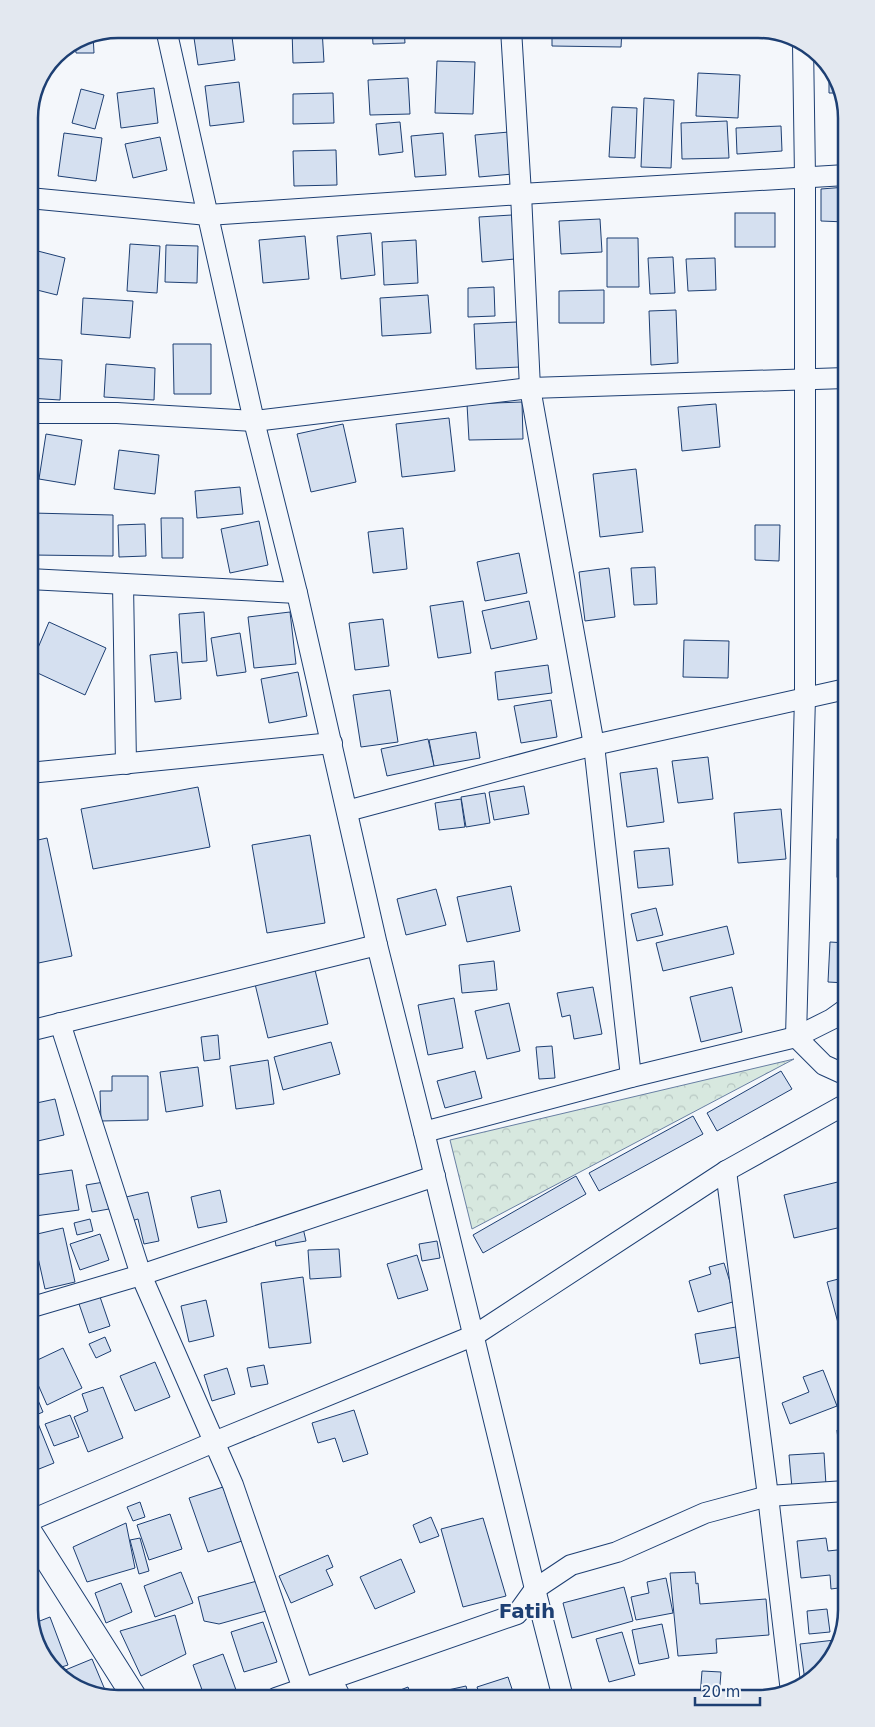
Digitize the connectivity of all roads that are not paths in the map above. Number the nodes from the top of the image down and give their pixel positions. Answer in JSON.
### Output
{"nodes":[{"id":1,"x":168,"y":38,"type":"edge"},
{"id":2,"x":512,"y":38,"type":"edge"},
{"id":3,"x":803,"y":52,"type":"edge"},
{"id":4,"x":838,"y":175,"type":"edge"},
{"id":5,"x":805,"y":177,"type":"junction"},
{"id":6,"x":522,"y":194,"type":"junction"},
{"id":7,"x":38,"y":199,"type":"edge"},
{"id":8,"x":208,"y":215,"type":"junction"},
{"id":9,"x":838,"y":378,"type":"edge"},
{"id":10,"x":804,"y":379,"type":"junction"},
{"id":11,"x":530,"y":388,"type":"junction"},
{"id":12,"x":38,"y":413,"type":"edge"},
{"id":13,"x":254,"y":421,"type":"junction"},
{"id":14,"x":38,"y":579,"type":"edge"},
{"id":15,"x":123,"y":584,"type":"junction"},
{"id":16,"x":297,"y":593,"type":"junction"},
{"id":17,"x":838,"y":691,"type":"edge"},
{"id":18,"x":805,"y":697,"type":"junction"},
{"id":19,"x":332,"y":743,"type":"junction"},
{"id":20,"x":594,"y":745,"type":"junction"},
{"id":21,"x":126,"y":764,"type":"junction"},
{"id":22,"x":38,"y":772,"type":"edge"},
{"id":23,"x":348,"y":811,"type":"junction"},
{"id":24,"x":377,"y":945,"type":"junction"},
{"id":25,"x":838,"y":1015,"type":"edge"},
{"id":26,"x":60,"y":1023,"type":"junction"},
{"id":27,"x":38,"y":1029,"type":"edge"},
{"id":28,"x":796,"y":1038,"type":"junction"},
{"id":29,"x":838,"y":1071,"type":"edge"},
{"id":30,"x":631,"y":1077,"type":"junction"},
{"id":31,"x":838,"y":1108,"type":"edge"},
{"id":32,"x":424,"y":1132,"type":"junction"},
{"id":33,"x":726,"y":1171,"type":"junction"},
{"id":34,"x":435,"y":1176,"type":"junction"},
{"id":35,"x":141,"y":1275,"type":"junction"},
{"id":36,"x":38,"y":1305,"type":"edge"},
{"id":37,"x":475,"y":1336,"type":"junction"},
{"id":38,"x":214,"y":1442,"type":"junction"},
{"id":39,"x":838,"y":1492,"type":"edge"},
{"id":40,"x":768,"y":1496,"type":"junction"},
{"id":41,"x":38,"y":1517,"type":"edge"},
{"id":42,"x":38,"y":1545,"type":"edge"},
{"id":43,"x":535,"y":1589,"type":"junction"},
{"id":44,"x":331,"y":1679,"type":"junction"},
{"id":45,"x":790,"y":1682,"type":"edge"},
{"id":46,"x":129,"y":1689,"type":"edge"},
{"id":47,"x":303,"y":1689,"type":"joint"},
{"id":48,"x":336,"y":1689,"type":"edge"},
{"id":49,"x":561,"y":1690,"type":"edge"}],
"edges":[{"from":1,"to":8,"type":"street"},
{"from":2,"to":6,"type":"street"},
{"from":3,"to":5,"type":"street"},
{"from":4,"to":5,"type":"street"},
{"from":5,"to":6,"type":"street"},
{"from":5,"to":10,"type":"street"},
{"from":6,"to":8,"type":"street"},
{"from":6,"to":11,"type":"street"},
{"from":7,"to":8,"type":"street"},
{"from":8,"to":13,"type":"street"},
{"from":9,"to":10,"type":"street"},
{"from":10,"to":11,"type":"street"},
{"from":10,"to":18,"type":"street"},
{"from":11,"to":13,"type":"street"},
{"from":11,"to":20,"type":"street"},
{"from":12,"to":13,"type":"street"},
{"from":13,"to":16,"type":"street"},
{"from":14,"to":15,"type":"street"},
{"from":15,"to":16,"type":"street"},
{"from":15,"to":21,"type":"street"},
{"from":16,"to":19,"type":"street"},
{"from":17,"to":18,"type":"street"},
{"from":18,"to":20,"type":"street"},
{"from":18,"to":28,"type":"street"},
{"from":19,"to":21,"type":"street"},
{"from":19,"to":23,"type":"street"},
{"from":20,"to":23,"type":"street"},
{"from":20,"to":30,"type":"street"},
{"from":21,"to":22,"type":"street"},
{"from":23,"to":24,"type":"street"},
{"from":24,"to":26,"type":"street"},
{"from":24,"to":32,"type":"street"},
{"from":25,"to":28,"type":"street"},
{"from":26,"to":27,"type":"street"},
{"from":26,"to":35,"type":"street"},
{"from":28,"to":29,"type":"street"},
{"from":28,"to":30,"type":"street"},
{"from":30,"to":32,"type":"street"},
{"from":31,"to":33,"type":"street"},
{"from":32,"to":34,"type":"street"},
{"from":33,"to":37,"type":"street"},
{"from":33,"to":40,"type":"street"},
{"from":34,"to":35,"type":"street"},
{"from":34,"to":37,"type":"street"},
{"from":35,"to":36,"type":"street"},
{"from":35,"to":38,"type":"street"},
{"from":37,"to":38,"type":"street"},
{"from":37,"to":43,"type":"street"},
{"from":38,"to":41,"type":"street"},
{"from":38,"to":47,"type":"street"},
{"from":39,"to":40,"type":"street"},
{"from":40,"to":43,"type":"street"},
{"from":40,"to":45,"type":"street"},
{"from":42,"to":46,"type":"street"},
{"from":43,"to":44,"type":"street"},
{"from":43,"to":49,"type":"street"},
{"from":44,"to":47,"type":"street"},
{"from":44,"to":48,"type":"street"}]}
